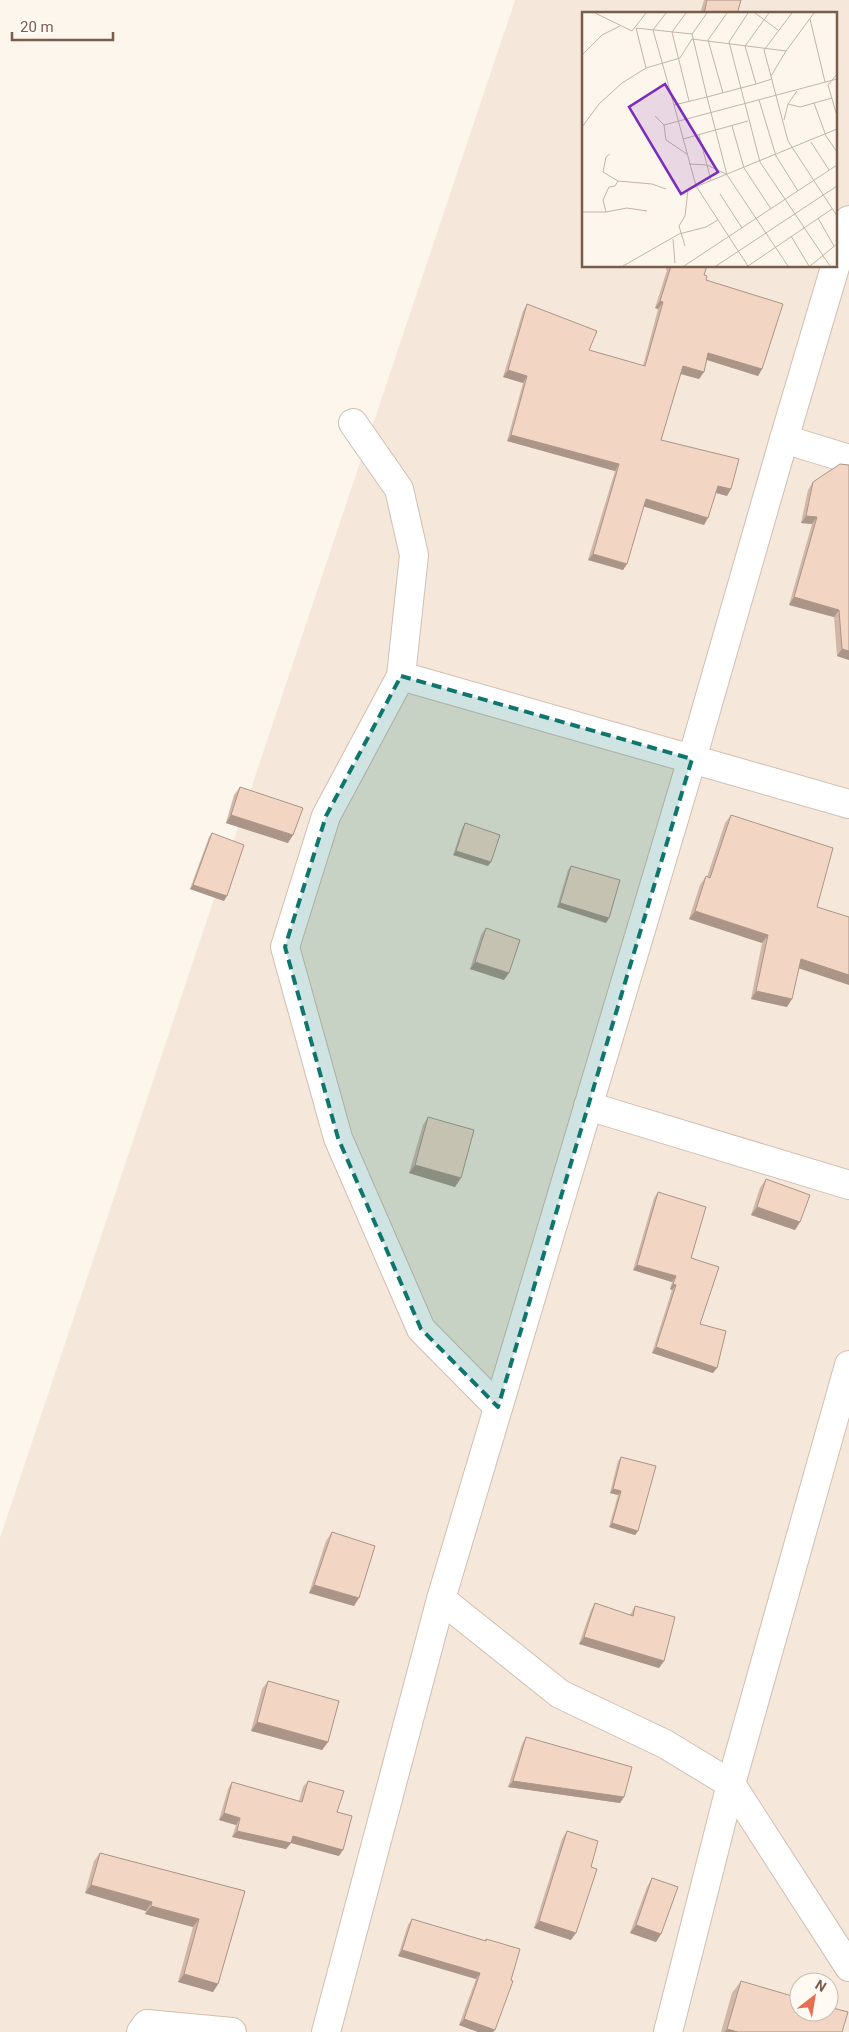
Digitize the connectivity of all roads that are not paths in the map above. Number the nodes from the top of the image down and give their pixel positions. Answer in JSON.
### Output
{"nodes":[{"id":1,"x":849,"y":220,"type":"edge"},
{"id":2,"x":836,"y":264,"type":"edge"},
{"id":3,"x":835,"y":268,"type":"edge"},
{"id":4,"x":353,"y":423,"type":"dead end"},
{"id":5,"x":784,"y":439,"type":"junction"},
{"id":6,"x":849,"y":460,"type":"edge"},
{"id":7,"x":401,"y":676,"type":"junction"},
{"id":8,"x":692,"y":759,"type":"junction"},
{"id":9,"x":849,"y":804,"type":"edge"},
{"id":10,"x":588,"y":1106,"type":"junction"},
{"id":11,"x":849,"y":1185,"type":"edge"},
{"id":12,"x":849,"y":1365,"type":"edge"},
{"id":13,"x":498,"y":1406,"type":"junction"},
{"id":14,"x":441,"y":1599,"type":"junction"},
{"id":15,"x":731,"y":1784,"type":"junction"},
{"id":16,"x":849,"y":1967,"type":"edge"},
{"id":17,"x":141,"y":2032,"type":"edge"},
{"id":18,"x":232,"y":2032,"type":"edge"},
{"id":19,"x":326,"y":2032,"type":"edge"},
{"id":20,"x":668,"y":2032,"type":"edge"}],
"edges":[{"from":1,"to":2,"type":"street"},
{"from":3,"to":5,"type":"street"},
{"from":4,"to":7,"type":"street"},
{"from":5,"to":6,"type":"street"},
{"from":5,"to":8,"type":"street"},
{"from":7,"to":8,"type":"street"},
{"from":7,"to":13,"type":"street"},
{"from":8,"to":9,"type":"street"},
{"from":8,"to":10,"type":"street"},
{"from":10,"to":11,"type":"street"},
{"from":10,"to":13,"type":"street"},
{"from":12,"to":15,"type":"street"},
{"from":13,"to":14,"type":"street"},
{"from":14,"to":15,"type":"street"},
{"from":14,"to":19,"type":"street"},
{"from":15,"to":16,"type":"street"},
{"from":15,"to":20,"type":"street"},
{"from":17,"to":18,"type":"street"}]}
